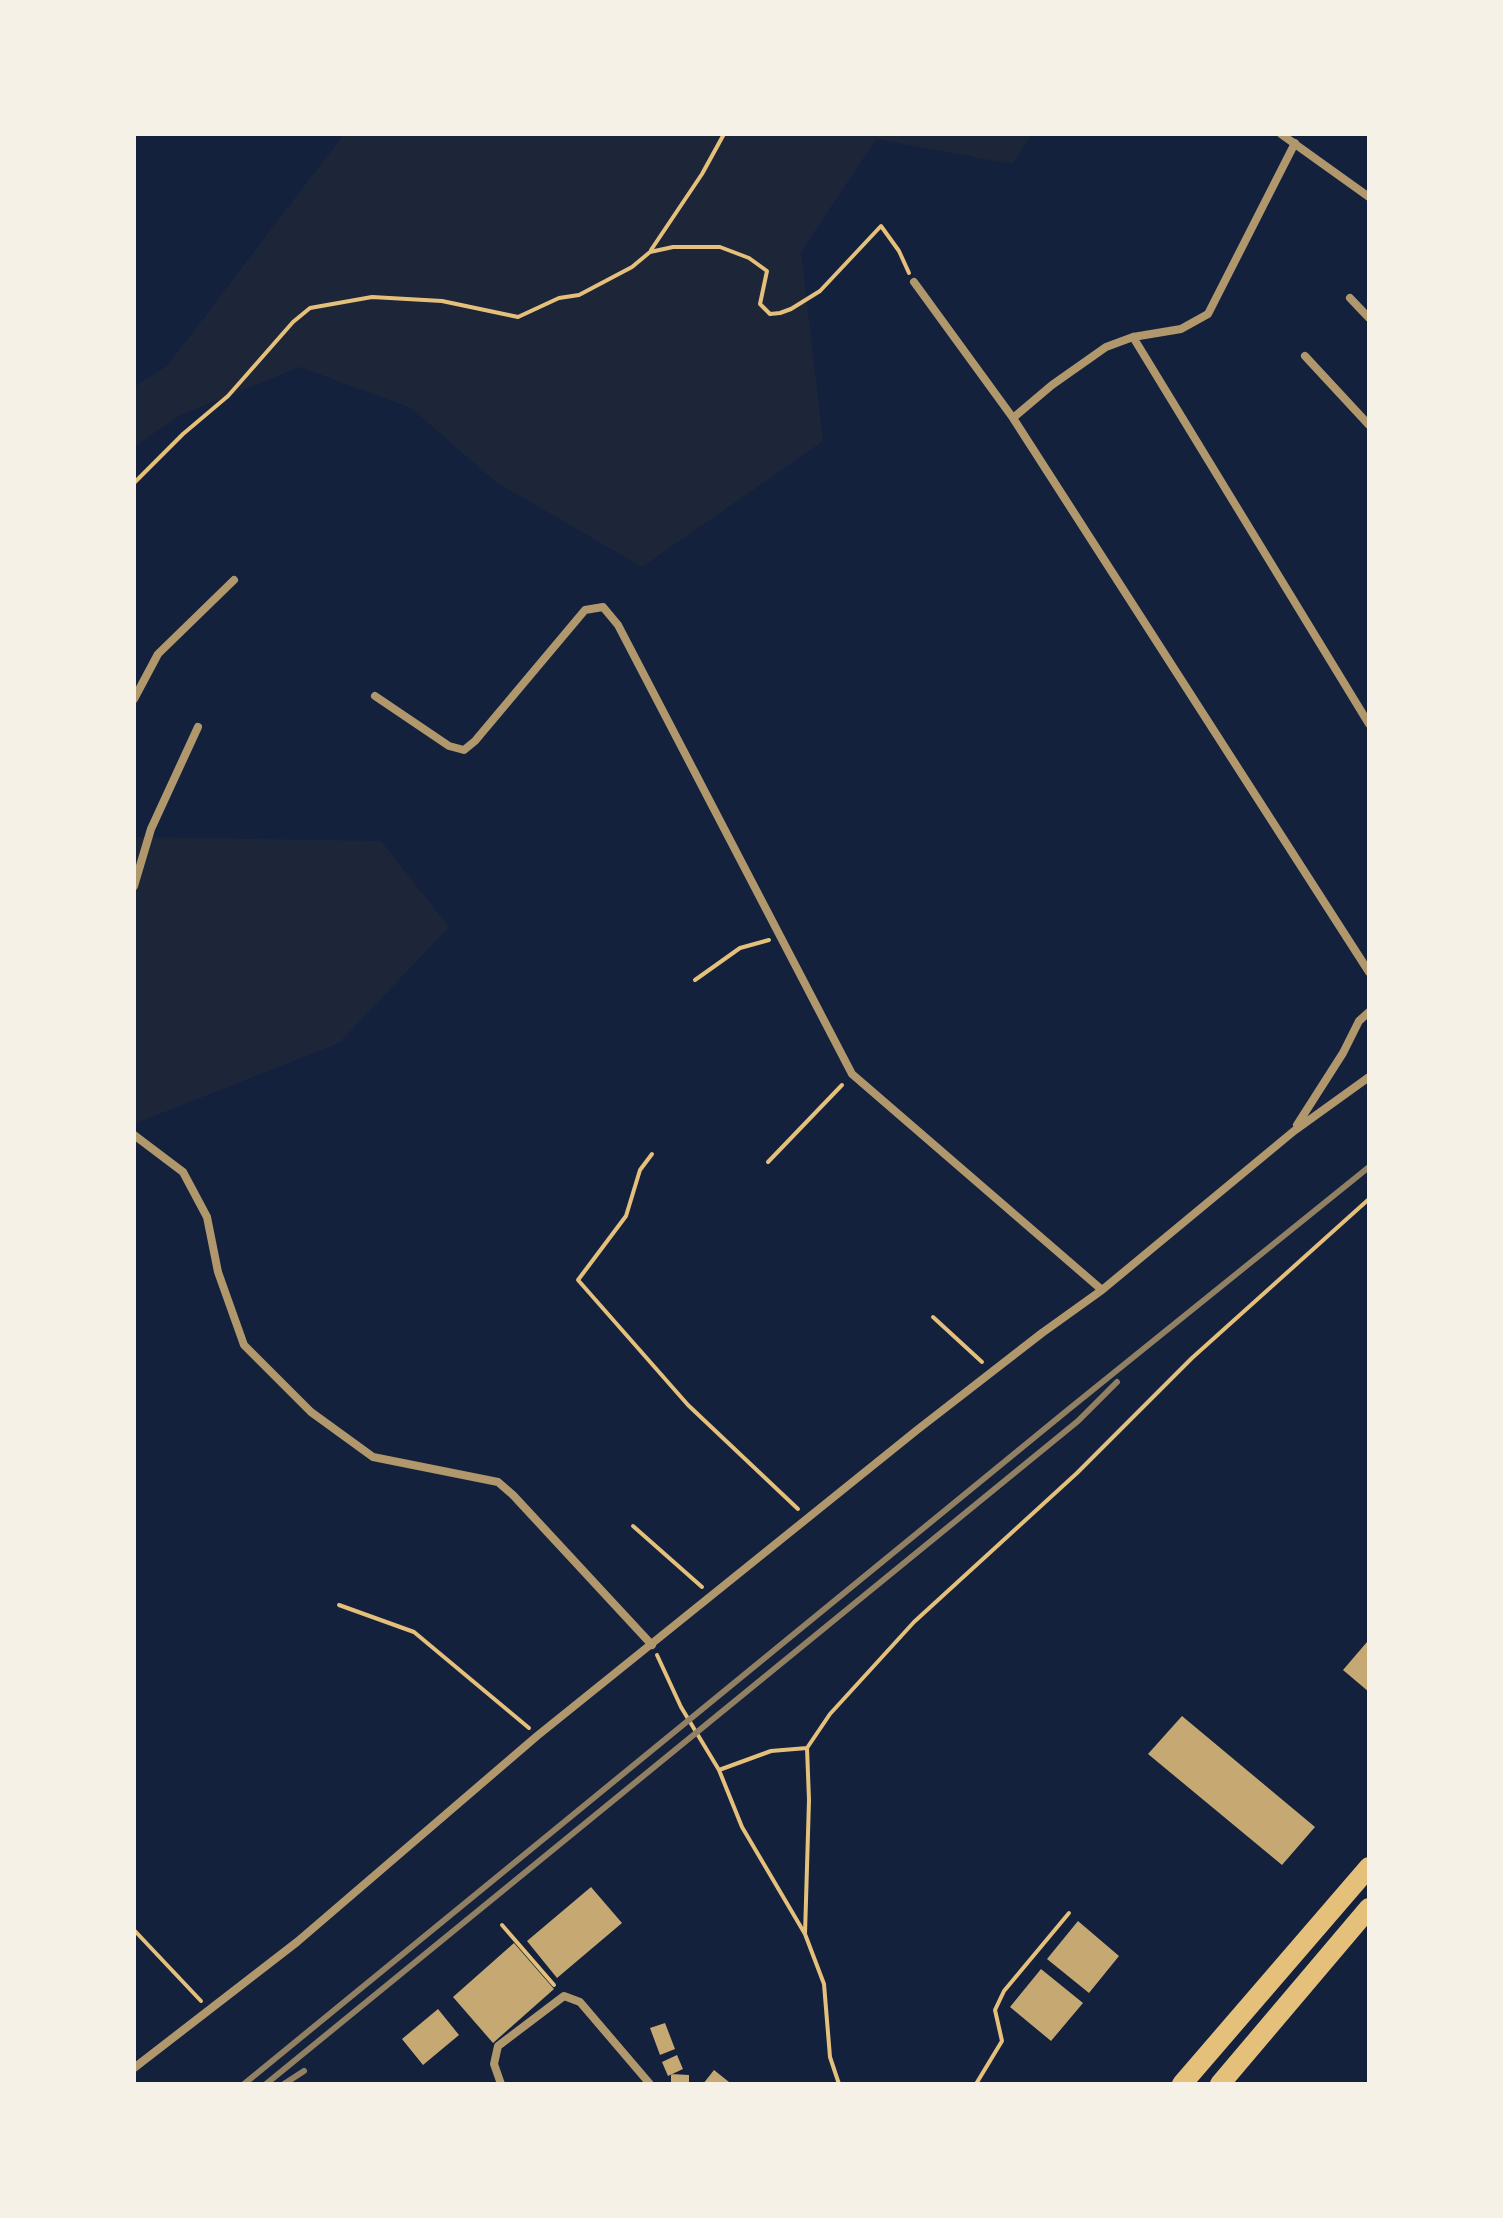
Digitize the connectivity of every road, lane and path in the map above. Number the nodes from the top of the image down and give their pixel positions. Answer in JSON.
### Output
{"nodes":[{"id":1,"x":724,"y":134,"type":"edge"},
{"id":2,"x":1281,"y":134,"type":"edge"},
{"id":3,"x":1295,"y":143,"type":"junction"},
{"id":4,"x":1369,"y":197,"type":"edge"},
{"id":5,"x":650,"y":252,"type":"junction"},
{"id":6,"x":914,"y":282,"type":"joint"},
{"id":7,"x":1350,"y":298,"type":"dead end"},
{"id":8,"x":1369,"y":318,"type":"edge"},
{"id":9,"x":1133,"y":337,"type":"junction"},
{"id":10,"x":1305,"y":356,"type":"dead end"},
{"id":11,"x":1013,"y":418,"type":"junction"},
{"id":12,"x":1369,"y":425,"type":"edge"},
{"id":13,"x":134,"y":483,"type":"edge"},
{"id":14,"x":234,"y":580,"type":"dead end"},
{"id":15,"x":375,"y":696,"type":"dead end"},
{"id":16,"x":134,"y":699,"type":"edge"},
{"id":17,"x":1369,"y":724,"type":"edge"},
{"id":18,"x":198,"y":727,"type":"dead end"},
{"id":19,"x":134,"y":886,"type":"edge"},
{"id":20,"x":780,"y":937,"type":"junction"},
{"id":21,"x":1369,"y":972,"type":"edge"},
{"id":22,"x":695,"y":980,"type":"dead end"},
{"id":23,"x":1369,"y":1012,"type":"edge"},
{"id":24,"x":852,"y":1074,"type":"junction"},
{"id":25,"x":1369,"y":1077,"type":"edge"},
{"id":26,"x":1294,"y":1131,"type":"junction"},
{"id":27,"x":134,"y":1135,"type":"edge"},
{"id":28,"x":652,"y":1154,"type":"dead end"},
{"id":29,"x":768,"y":1162,"type":"dead end"},
{"id":30,"x":1369,"y":1199,"type":"edge"},
{"id":31,"x":1102,"y":1290,"type":"junction"},
{"id":32,"x":933,"y":1317,"type":"dead end"},
{"id":33,"x":992,"y":1372,"type":"junction"},
{"id":34,"x":808,"y":1519,"type":"junction"},
{"id":35,"x":633,"y":1526,"type":"dead end"},
{"id":36,"x":713,"y":1596,"type":"junction"},
{"id":37,"x":339,"y":1605,"type":"dead end"},
{"id":38,"x":652,"y":1645,"type":"junction"},
{"id":39,"x":537,"y":1736,"type":"junction"},
{"id":40,"x":807,"y":1748,"type":"junction"},
{"id":41,"x":719,"y":1770,"type":"junction"},
{"id":42,"x":1369,"y":1867,"type":"edge"},
{"id":43,"x":1369,"y":1908,"type":"edge"},
{"id":44,"x":1069,"y":1913,"type":"dead end"},
{"id":45,"x":502,"y":1925,"type":"dead end"},
{"id":46,"x":134,"y":1930,"type":"edge"},
{"id":47,"x":805,"y":1934,"type":"junction"},
{"id":48,"x":564,"y":1996,"type":"junction"},
{"id":49,"x":209,"y":2009,"type":"junction"},
{"id":50,"x":134,"y":2068,"type":"edge"},
{"id":51,"x":501,"y":2084,"type":"edge"},
{"id":52,"x":650,"y":2084,"type":"edge"},
{"id":53,"x":839,"y":2084,"type":"edge"},
{"id":54,"x":976,"y":2084,"type":"edge"},
{"id":55,"x":1182,"y":2084,"type":"edge"},
{"id":56,"x":1220,"y":2084,"type":"edge"}],
"edges":[{"from":1,"to":5,"type":"path"},
{"from":2,"to":3,"type":"street"},
{"from":3,"to":4,"type":"street"},
{"from":3,"to":9,"type":"street"},
{"from":5,"to":6,"type":"path"},
{"from":5,"to":13,"type":"path"},
{"from":6,"to":11,"type":"street"},
{"from":7,"to":8,"type":"street"},
{"from":9,"to":11,"type":"street"},
{"from":9,"to":17,"type":"street"},
{"from":10,"to":12,"type":"street"},
{"from":11,"to":21,"type":"street"},
{"from":14,"to":16,"type":"street"},
{"from":15,"to":20,"type":"street"},
{"from":18,"to":19,"type":"street"},
{"from":20,"to":22,"type":"path"},
{"from":20,"to":24,"type":"street"},
{"from":23,"to":26,"type":"street"},
{"from":24,"to":29,"type":"path"},
{"from":24,"to":31,"type":"street"},
{"from":25,"to":26,"type":"street"},
{"from":26,"to":31,"type":"street"},
{"from":27,"to":38,"type":"street"},
{"from":28,"to":34,"type":"path"},
{"from":30,"to":40,"type":"path"},
{"from":31,"to":33,"type":"street"},
{"from":32,"to":33,"type":"path"},
{"from":33,"to":34,"type":"street"},
{"from":34,"to":36,"type":"street"},
{"from":35,"to":36,"type":"path"},
{"from":36,"to":38,"type":"street"},
{"from":37,"to":39,"type":"path"},
{"from":38,"to":39,"type":"street"},
{"from":38,"to":41,"type":"path"},
{"from":39,"to":49,"type":"street"},
{"from":40,"to":41,"type":"path"},
{"from":40,"to":47,"type":"path"},
{"from":41,"to":47,"type":"path"},
{"from":42,"to":55,"type":"main road"},
{"from":43,"to":56,"type":"main road"},
{"from":44,"to":54,"type":"path"},
{"from":45,"to":48,"type":"path"},
{"from":46,"to":49,"type":"path"},
{"from":47,"to":53,"type":"path"},
{"from":48,"to":51,"type":"street"},
{"from":48,"to":52,"type":"street"},
{"from":49,"to":50,"type":"street"}]}
